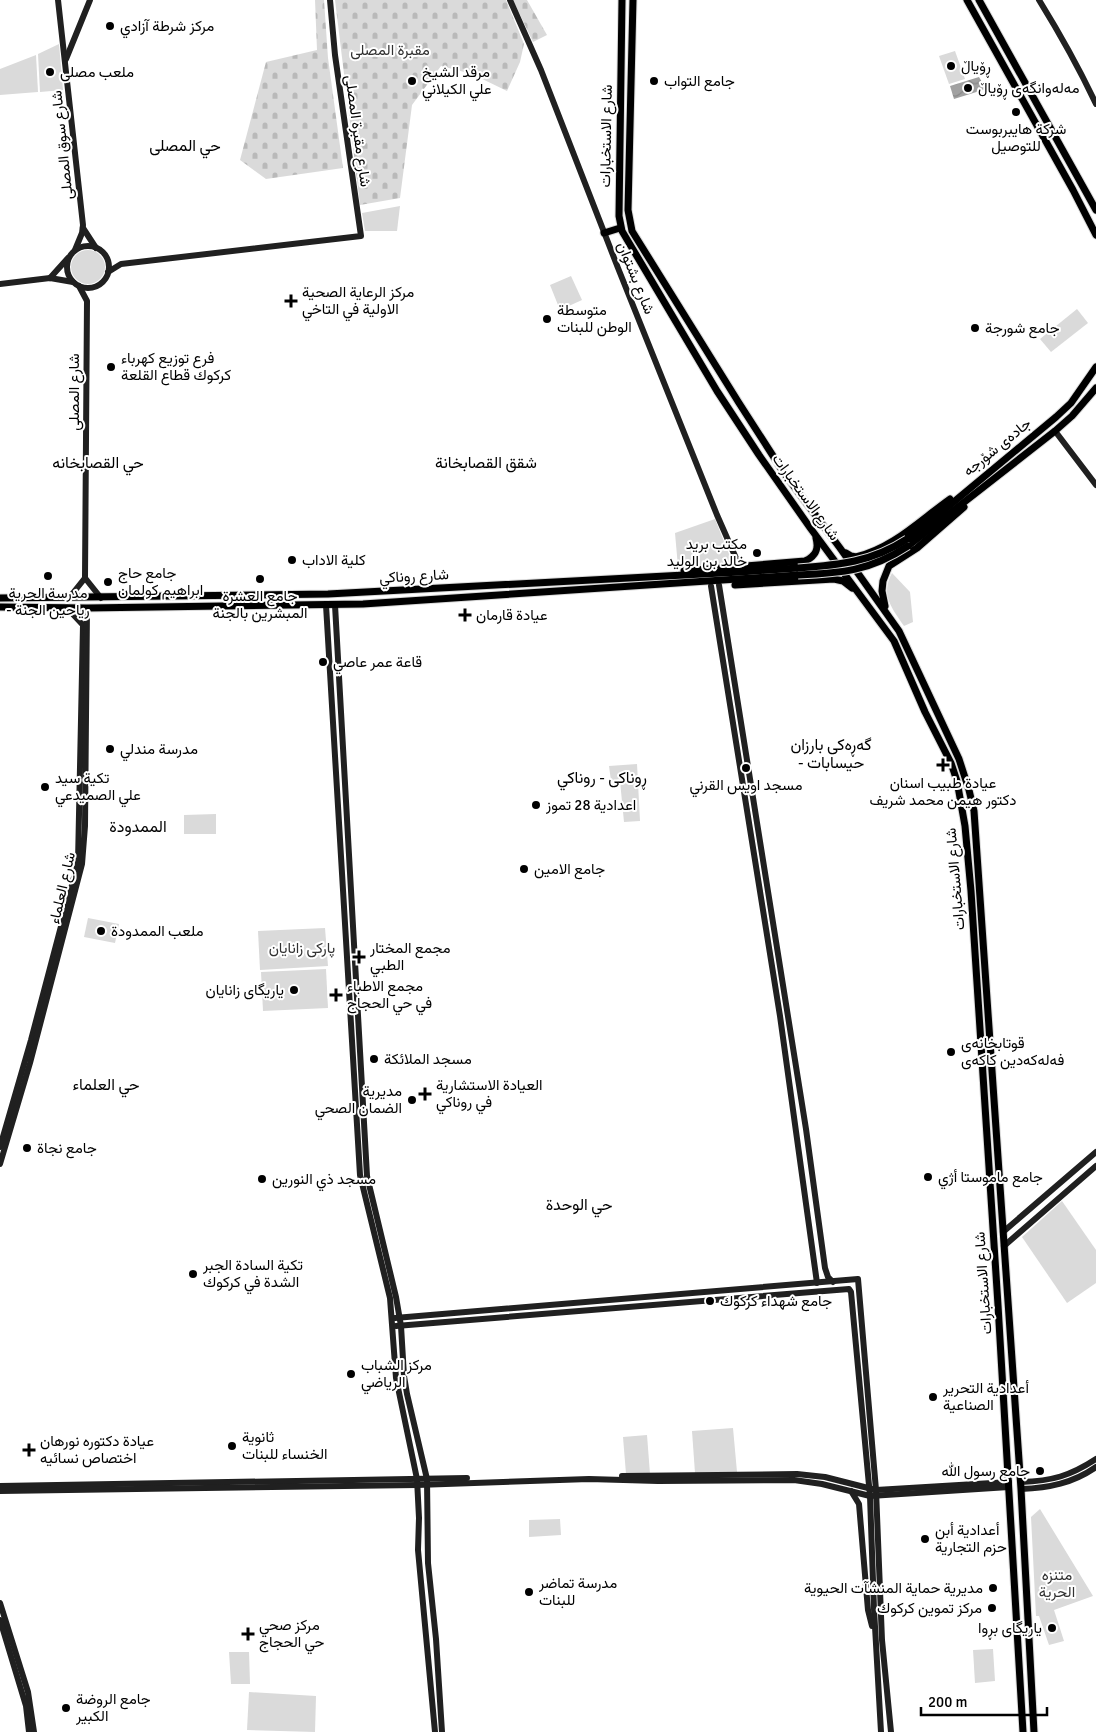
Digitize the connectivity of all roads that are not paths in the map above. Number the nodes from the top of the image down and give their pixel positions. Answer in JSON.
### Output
{"nodes":[{"id":1,"x":58,"y":0,"type":"edge"},
{"id":2,"x":90,"y":0,"type":"edge"},
{"id":3,"x":330,"y":0,"type":"edge"},
{"id":4,"x":510,"y":0,"type":"edge"},
{"id":5,"x":622,"y":0,"type":"edge"},
{"id":6,"x":633,"y":0,"type":"edge"},
{"id":7,"x":967,"y":0,"type":"edge"},
{"id":8,"x":979,"y":0,"type":"edge"},
{"id":9,"x":1039,"y":0,"type":"edge"},
{"id":10,"x":66,"y":60,"type":"junction"},
{"id":11,"x":1096,"y":104,"type":"edge"},
{"id":12,"x":620,"y":134,"type":"junction"},
{"id":13,"x":630,"y":134,"type":"junction"},
{"id":14,"x":1082,"y":185,"type":"junction"},
{"id":15,"x":1073,"y":190,"type":"junction"},
{"id":16,"x":1096,"y":210,"type":"edge"},
{"id":17,"x":83,"y":228,"type":"junction"},
{"id":18,"x":620,"y":228,"type":"junction"},
{"id":19,"x":604,"y":232,"type":"junction"},
{"id":20,"x":1096,"y":236,"type":"edge"},
{"id":21,"x":96,"y":248,"type":"junction"},
{"id":22,"x":74,"y":250,"type":"junction"},
{"id":23,"x":68,"y":258,"type":"junction"},
{"id":24,"x":107,"y":259,"type":"junction"},
{"id":25,"x":121,"y":264,"type":"junction"},
{"id":26,"x":108,"y":272,"type":"junction"},
{"id":27,"x":50,"y":278,"type":"junction"},
{"id":28,"x":0,"y":284,"type":"edge"},
{"id":29,"x":76,"y":284,"type":"junction"},
{"id":30,"x":95,"y":286,"type":"junction"},
{"id":31,"x":87,"y":301,"type":"junction"},
{"id":32,"x":1096,"y":367,"type":"edge"},
{"id":33,"x":1096,"y":389,"type":"edge"},
{"id":34,"x":734,"y":396,"type":"junction"},
{"id":35,"x":725,"y":403,"type":"junction"},
{"id":36,"x":1055,"y":431,"type":"junction"},
{"id":37,"x":1026,"y":441,"type":"junction"},
{"id":38,"x":1032,"y":448,"type":"junction"},
{"id":39,"x":987,"y":473,"type":"junction"},
{"id":40,"x":988,"y":483,"type":"junction"},
{"id":41,"x":1096,"y":485,"type":"edge"},
{"id":42,"x":811,"y":528,"type":"junction"},
{"id":43,"x":907,"y":543,"type":"junction"},
{"id":44,"x":884,"y":546,"type":"junction"},
{"id":45,"x":840,"y":548,"type":"junction"},
{"id":46,"x":806,"y":561,"type":"junction"},
{"id":47,"x":739,"y":566,"type":"junction"},
{"id":48,"x":889,"y":566,"type":"junction"},
{"id":49,"x":798,"y":572,"type":"junction"},
{"id":50,"x":651,"y":577,"type":"junction"},
{"id":51,"x":85,"y":578,"type":"junction"},
{"id":52,"x":818,"y":580,"type":"junction"},
{"id":53,"x":579,"y":581,"type":"junction"},
{"id":54,"x":670,"y":585,"type":"junction"},
{"id":55,"x":715,"y":585,"type":"junction"},
{"id":56,"x":580,"y":590,"type":"junction"},
{"id":57,"x":233,"y":595,"type":"junction"},
{"id":58,"x":0,"y":598,"type":"edge"},
{"id":59,"x":69,"y":598,"type":"junction"},
{"id":60,"x":101,"y":598,"type":"junction"},
{"id":61,"x":866,"y":601,"type":"junction"},
{"id":62,"x":326,"y":605,"type":"junction"},
{"id":63,"x":335,"y":605,"type":"junction"},
{"id":64,"x":233,"y":606,"type":"junction"},
{"id":65,"x":0,"y":607,"type":"edge"},
{"id":66,"x":67,"y":608,"type":"junction"},
{"id":67,"x":87,"y":608,"type":"junction"},
{"id":68,"x":886,"y":612,"type":"junction"},
{"id":69,"x":959,"y":759,"type":"junction"},
{"id":70,"x":951,"y":763,"type":"junction"},
{"id":71,"x":347,"y":959,"type":"junction"},
{"id":72,"x":355,"y":959,"type":"junction"},
{"id":73,"x":788,"y":1015,"type":"junction"},
{"id":74,"x":780,"y":1016,"type":"junction"},
{"id":75,"x":997,"y":1140,"type":"junction"},
{"id":76,"x":988,"y":1141,"type":"junction"},
{"id":77,"x":0,"y":1147,"type":"edge"},
{"id":78,"x":1096,"y":1152,"type":"edge"},
{"id":79,"x":0,"y":1164,"type":"edge"},
{"id":80,"x":1096,"y":1166,"type":"edge"},
{"id":81,"x":1003,"y":1232,"type":"junction"},
{"id":82,"x":1004,"y":1246,"type":"junction"},
{"id":83,"x":824,"y":1266,"type":"junction"},
{"id":84,"x":815,"y":1267,"type":"junction"},
{"id":85,"x":833,"y":1282,"type":"junction"},
{"id":86,"x":817,"y":1283,"type":"junction"},
{"id":87,"x":400,"y":1317,"type":"junction"},
{"id":88,"x":392,"y":1318,"type":"junction"},
{"id":89,"x":401,"y":1326,"type":"junction"},
{"id":90,"x":393,"y":1327,"type":"junction"},
{"id":91,"x":1010,"y":1329,"type":"junction"},
{"id":92,"x":1000,"y":1330,"type":"junction"},
{"id":93,"x":863,"y":1342,"type":"junction"},
{"id":94,"x":855,"y":1343,"type":"junction"},
{"id":95,"x":1096,"y":1459,"type":"edge"},
{"id":96,"x":1096,"y":1467,"type":"edge"},
{"id":97,"x":417,"y":1482,"type":"junction"},
{"id":98,"x":427,"y":1482,"type":"junction"},
{"id":99,"x":1009,"y":1484,"type":"junction"},
{"id":100,"x":1021,"y":1485,"type":"junction"},
{"id":101,"x":0,"y":1486,"type":"edge"},
{"id":102,"x":0,"y":1491,"type":"edge"},
{"id":103,"x":850,"y":1491,"type":"junction"},
{"id":104,"x":873,"y":1493,"type":"junction"},
{"id":105,"x":1015,"y":1579,"type":"junction"},
{"id":106,"x":1025,"y":1579,"type":"junction"},
{"id":107,"x":0,"y":1603,"type":"edge"},
{"id":108,"x":0,"y":1620,"type":"edge"},
{"id":109,"x":875,"y":1638,"type":"junction"},
{"id":110,"x":29,"y":1732,"type":"edge"},
{"id":111,"x":34,"y":1732,"type":"edge"},
{"id":112,"x":435,"y":1732,"type":"edge"},
{"id":113,"x":442,"y":1732,"type":"edge"},
{"id":114,"x":881,"y":1732,"type":"edge"},
{"id":115,"x":891,"y":1732,"type":"edge"},
{"id":116,"x":1023,"y":1732,"type":"edge"},
{"id":117,"x":1034,"y":1732,"type":"edge"}],
"edges":[{"from":1,"to":10,"type":"street","name":"شارع سوق المصلى"},
{"from":2,"to":10,"type":"street"},
{"from":3,"to":25,"type":"street","name":"شارع مقبرة المصلى"},
{"from":4,"to":19,"type":"street","name":"شارع بشتوان"},
{"from":5,"to":12,"type":"main road","name":"شارع الاستخبارات"},
{"from":6,"to":13,"type":"main road","name":"شارع الاستخبارات"},
{"from":7,"to":15,"type":"main road"},
{"from":8,"to":14,"type":"main road"},
{"from":9,"to":11,"type":"street"},
{"from":10,"to":17,"type":"street","name":"شارع سوق المصلى"},
{"from":12,"to":13,"type":"main road"},
{"from":12,"to":18,"type":"main road","name":"شارع الاستخبارات"},
{"from":13,"to":34,"type":"main road","name":"شارع الاستخبارات"},
{"from":14,"to":15,"type":"main road"},
{"from":14,"to":16,"type":"main road"},
{"from":15,"to":20,"type":"main road"},
{"from":17,"to":21,"type":"street","name":"شارع سوق المصلى"},
{"from":17,"to":22,"type":"street","name":"شارع سوق المصلى"},
{"from":18,"to":19,"type":"main road"},
{"from":18,"to":35,"type":"main road","name":"شارع الاستخبارات"},
{"from":19,"to":47,"type":"street","name":"شارع بشتوان"},
{"from":21,"to":22,"type":"street"},
{"from":21,"to":24,"type":"street"},
{"from":22,"to":23,"type":"street"},
{"from":23,"to":27,"type":"street"},
{"from":23,"to":29,"type":"street"},
{"from":24,"to":25,"type":"street"},
{"from":24,"to":26,"type":"street"},
{"from":25,"to":26,"type":"street"},
{"from":26,"to":30,"type":"street"},
{"from":27,"to":28,"type":"street"},
{"from":27,"to":29,"type":"street"},
{"from":29,"to":30,"type":"street"},
{"from":29,"to":31,"type":"street","name":"شارع المصلى"},
{"from":30,"to":31,"type":"street","name":"شارع المصلى"},
{"from":31,"to":51,"type":"street","name":"شارع المصلى"},
{"from":32,"to":37,"type":"main road","name":"جادەی شۆرجە"},
{"from":33,"to":36,"type":"main road"},
{"from":34,"to":35,"type":"main road"},
{"from":34,"to":45,"type":"main road","name":"شارع الاستخبارات"},
{"from":35,"to":42,"type":"main road","name":"شارع الاستخبارات"},
{"from":36,"to":38,"type":"main road"},
{"from":36,"to":41,"type":"street"},
{"from":37,"to":38,"type":"main road"},
{"from":37,"to":39,"type":"main road","name":"جادەی شۆرجە"},
{"from":38,"to":40,"type":"main road"},
{"from":39,"to":43,"type":"main road","name":"جادەی شۆرجە"},
{"from":39,"to":44,"type":"main road"},
{"from":40,"to":43,"type":"main road"},
{"from":40,"to":48,"type":"main road"},
{"from":42,"to":46,"type":"main road"},
{"from":42,"to":61,"type":"main road","name":"شارع الاستخبارات"},
{"from":43,"to":49,"type":"main road","bridge":true},
{"from":44,"to":45,"type":"main road"},
{"from":44,"to":48,"type":"main road"},
{"from":45,"to":68,"type":"main road","name":"شارع الاستخبارات"},
{"from":46,"to":47,"type":"main road"},
{"from":46,"to":52,"type":"main road"},
{"from":47,"to":50,"type":"main road"},
{"from":48,"to":68,"type":"main road"},
{"from":49,"to":50,"type":"main road","name":"شارع روناكي"},
{"from":49,"to":54,"type":"main road","name":"شارع روناكي"},
{"from":50,"to":53,"type":"main road","name":"شارع روناكي"},
{"from":51,"to":59,"type":"street"},
{"from":51,"to":60,"type":"street"},
{"from":52,"to":55,"type":"main road"},
{"from":52,"to":61,"type":"main road"},
{"from":53,"to":56,"type":"main road"},
{"from":53,"to":57,"type":"main road","name":"شارع روناكي"},
{"from":54,"to":55,"type":"main road"},
{"from":54,"to":56,"type":"main road","name":"شارع روناكي"},
{"from":55,"to":73,"type":"street"},
{"from":55,"to":74,"type":"street"},
{"from":56,"to":63,"type":"main road","name":"شارع روناكي"},
{"from":57,"to":60,"type":"main road","name":"شارع روناكي"},
{"from":57,"to":64,"type":"main road"},
{"from":58,"to":59,"type":"main road","name":"شارع روناكي"},
{"from":59,"to":60,"type":"main road","name":"شارع روناكي"},
{"from":61,"to":70,"type":"main road","name":"شارع الاستخبارات"},
{"from":62,"to":63,"type":"main road","name":"شارع روناكي"},
{"from":62,"to":64,"type":"main road","name":"شارع روناكي"},
{"from":62,"to":71,"type":"street"},
{"from":63,"to":72,"type":"street"},
{"from":64,"to":67,"type":"main road","name":"شارع روناكي"},
{"from":65,"to":66,"type":"main road","name":"شارع روناكي"},
{"from":66,"to":67,"type":"main road","name":"شارع روناكي"},
{"from":66,"to":77,"type":"street","name":"شارع العلماء"},
{"from":67,"to":79,"type":"street","name":"شارع العلماء"},
{"from":68,"to":69,"type":"main road","name":"شارع الاستخبارات"},
{"from":69,"to":70,"type":"main road"},
{"from":69,"to":75,"type":"main road","name":"شارع الاستخبارات"},
{"from":70,"to":76,"type":"main road","name":"شارع الاستخبارات"},
{"from":71,"to":72,"type":"street"},
{"from":71,"to":88,"type":"street"},
{"from":72,"to":87,"type":"street"},
{"from":73,"to":74,"type":"street"},
{"from":73,"to":83,"type":"street"},
{"from":74,"to":84,"type":"street"},
{"from":75,"to":76,"type":"main road"},
{"from":75,"to":81,"type":"main road","name":"شارع الاستخبارات"},
{"from":76,"to":92,"type":"main road","name":"شارع الاستخبارات"},
{"from":78,"to":81,"type":"street"},
{"from":80,"to":82,"type":"street"},
{"from":81,"to":82,"type":"main road","name":"شارع الاستخبارات"},
{"from":82,"to":91,"type":"main road","name":"شارع الاستخبارات"},
{"from":83,"to":84,"type":"street"},
{"from":83,"to":85,"type":"street"},
{"from":84,"to":86,"type":"street"},
{"from":85,"to":86,"type":"street"},
{"from":85,"to":93,"type":"street"},
{"from":86,"to":87,"type":"street"},
{"from":87,"to":88,"type":"street"},
{"from":87,"to":89,"type":"street"},
{"from":88,"to":90,"type":"street"},
{"from":89,"to":90,"type":"street"},
{"from":89,"to":94,"type":"street"},
{"from":89,"to":98,"type":"street"},
{"from":90,"to":97,"type":"street"},
{"from":91,"to":92,"type":"main road"},
{"from":91,"to":100,"type":"main road","name":"شارع الاستخبارات"},
{"from":92,"to":99,"type":"main road","name":"شارع الاستخبارات"},
{"from":93,"to":94,"type":"street"},
{"from":93,"to":104,"type":"street"},
{"from":94,"to":104,"type":"street"},
{"from":95,"to":100,"type":"street"},
{"from":96,"to":100,"type":"street"},
{"from":97,"to":98,"type":"street"},
{"from":97,"to":101,"type":"street"},
{"from":97,"to":102,"type":"street"},
{"from":97,"to":112,"type":"street"},
{"from":98,"to":103,"type":"street"},
{"from":98,"to":104,"type":"street"},
{"from":98,"to":113,"type":"street"},
{"from":99,"to":104,"type":"street"},
{"from":99,"to":105,"type":"main road","name":"شارع الاستخبارات"},
{"from":100,"to":106,"type":"main road","name":"شارع الاستخبارات"},
{"from":103,"to":104,"type":"street"},
{"from":103,"to":109,"type":"street"},
{"from":104,"to":109,"type":"street"},
{"from":104,"to":115,"type":"street"},
{"from":105,"to":106,"type":"main road"},
{"from":105,"to":116,"type":"main road","name":"شارع الاستخبارات"},
{"from":106,"to":117,"type":"main road","name":"شارع الاستخبارات"},
{"from":107,"to":111,"type":"street"},
{"from":108,"to":110,"type":"street"},
{"from":109,"to":114,"type":"street"}]}
